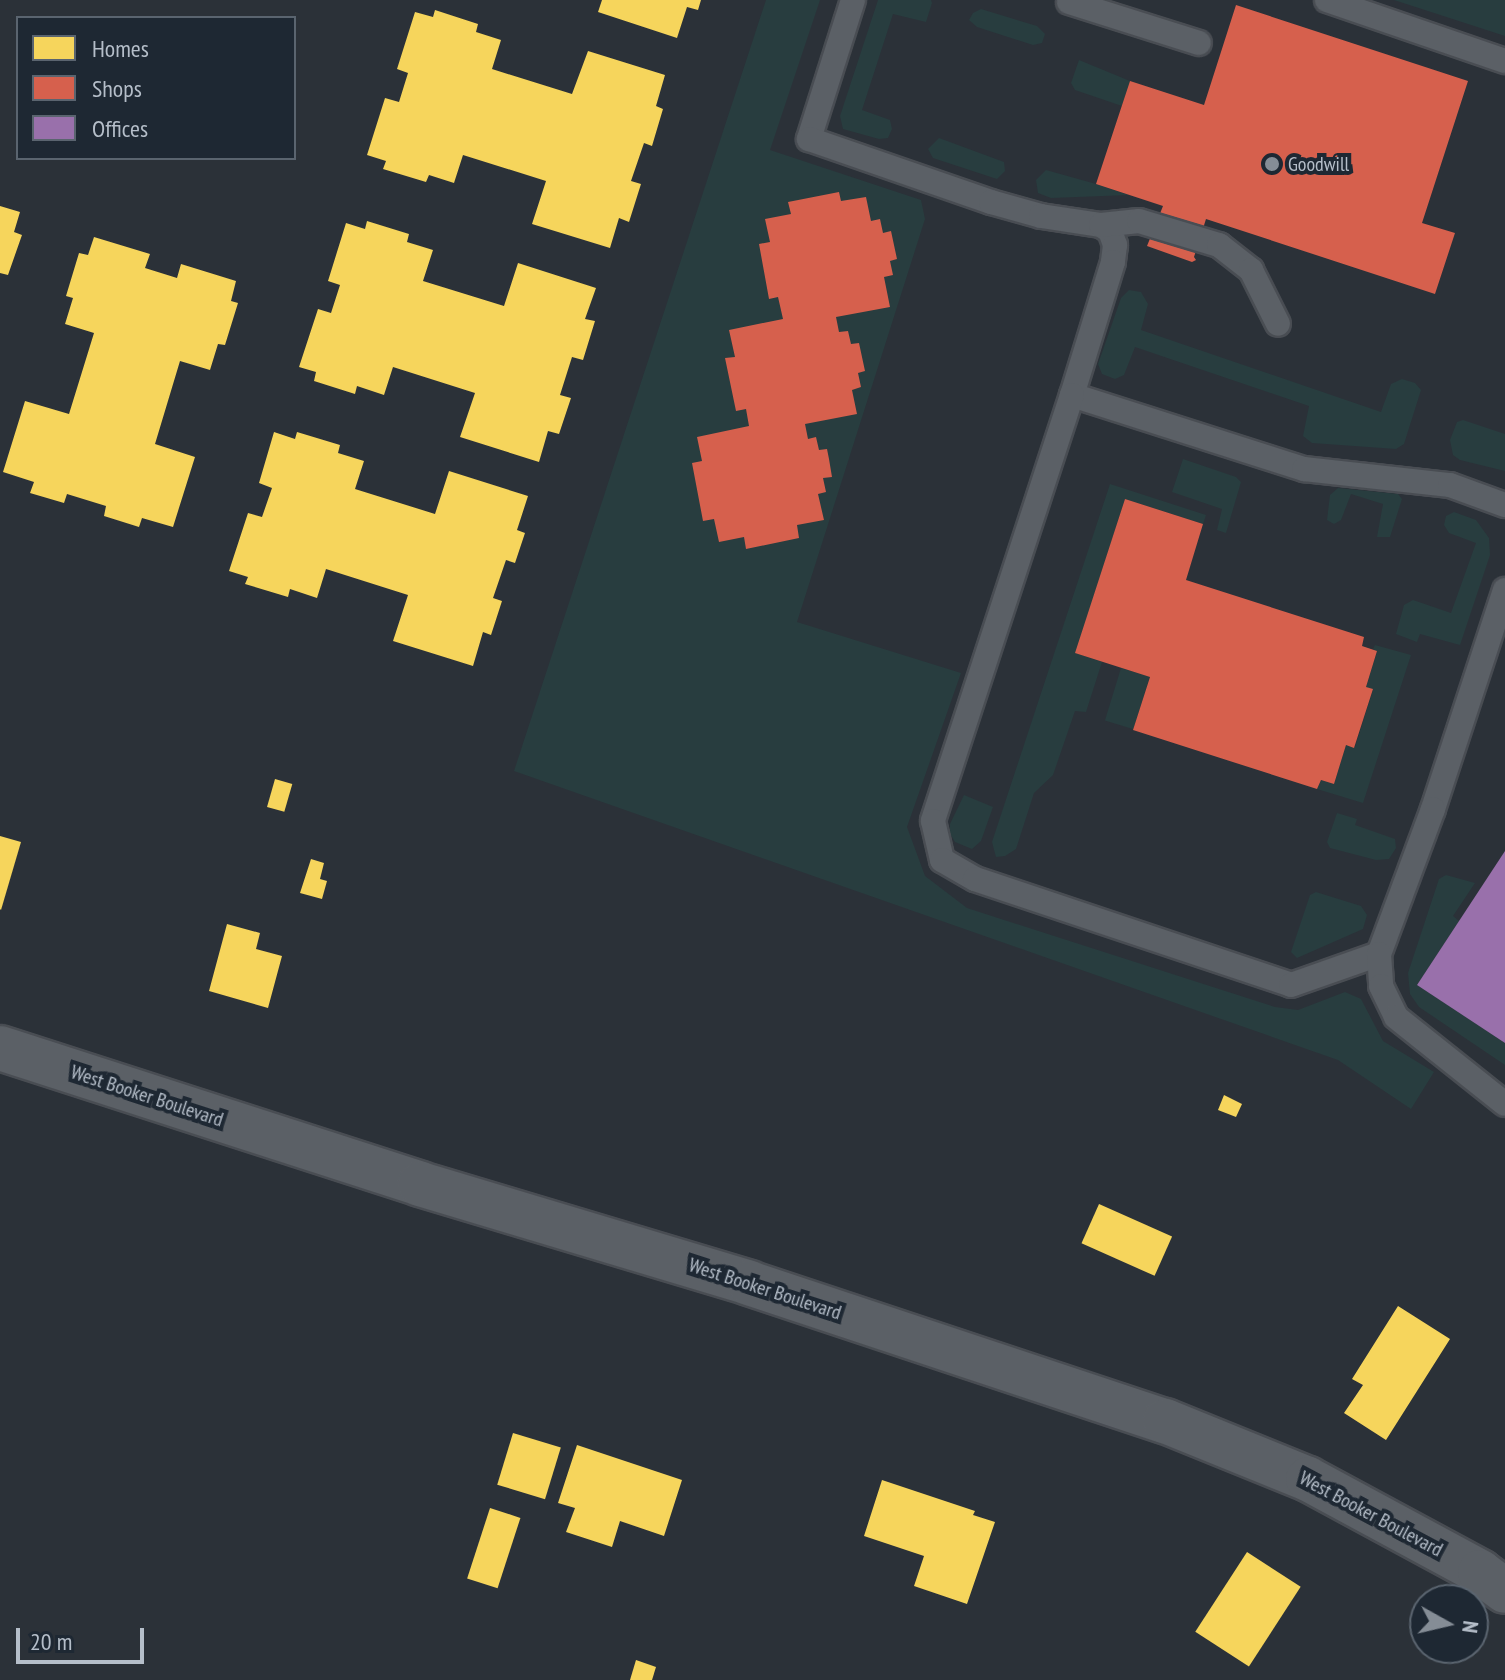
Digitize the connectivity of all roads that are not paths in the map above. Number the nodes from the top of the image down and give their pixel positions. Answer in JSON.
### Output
{"nodes":[{"id":1,"x":853,"y":0,"type":"edge"},
{"id":2,"x":1327,"y":0,"type":"edge"},
{"id":3,"x":1069,"y":2,"type":"dead end"},
{"id":4,"x":1199,"y":43,"type":"dead end"},
{"id":5,"x":1505,"y":61,"type":"edge"},
{"id":6,"x":1101,"y":225,"type":"junction"},
{"id":7,"x":1278,"y":324,"type":"dead end"},
{"id":8,"x":1072,"y":395,"type":"junction"},
{"id":9,"x":1505,"y":505,"type":"edge"},
{"id":10,"x":1505,"y":590,"type":"edge"},
{"id":11,"x":1379,"y":954,"type":"junction"},
{"id":12,"x":0,"y":1048,"type":"edge"},
{"id":13,"x":1505,"y":1104,"type":"edge"},
{"id":14,"x":1505,"y":1591,"type":"edge"}],
"edges":[{"from":1,"to":6,"type":"lane"},
{"from":2,"to":5,"type":"lane"},
{"from":3,"to":4,"type":"lane"},
{"from":6,"to":7,"type":"lane"},
{"from":6,"to":8,"type":"lane"},
{"from":8,"to":9,"type":"lane"},
{"from":8,"to":11,"type":"lane"},
{"from":10,"to":11,"type":"lane"},
{"from":11,"to":13,"type":"lane"},
{"from":12,"to":14,"type":"street","name":"West Booker Boulevard"}]}
